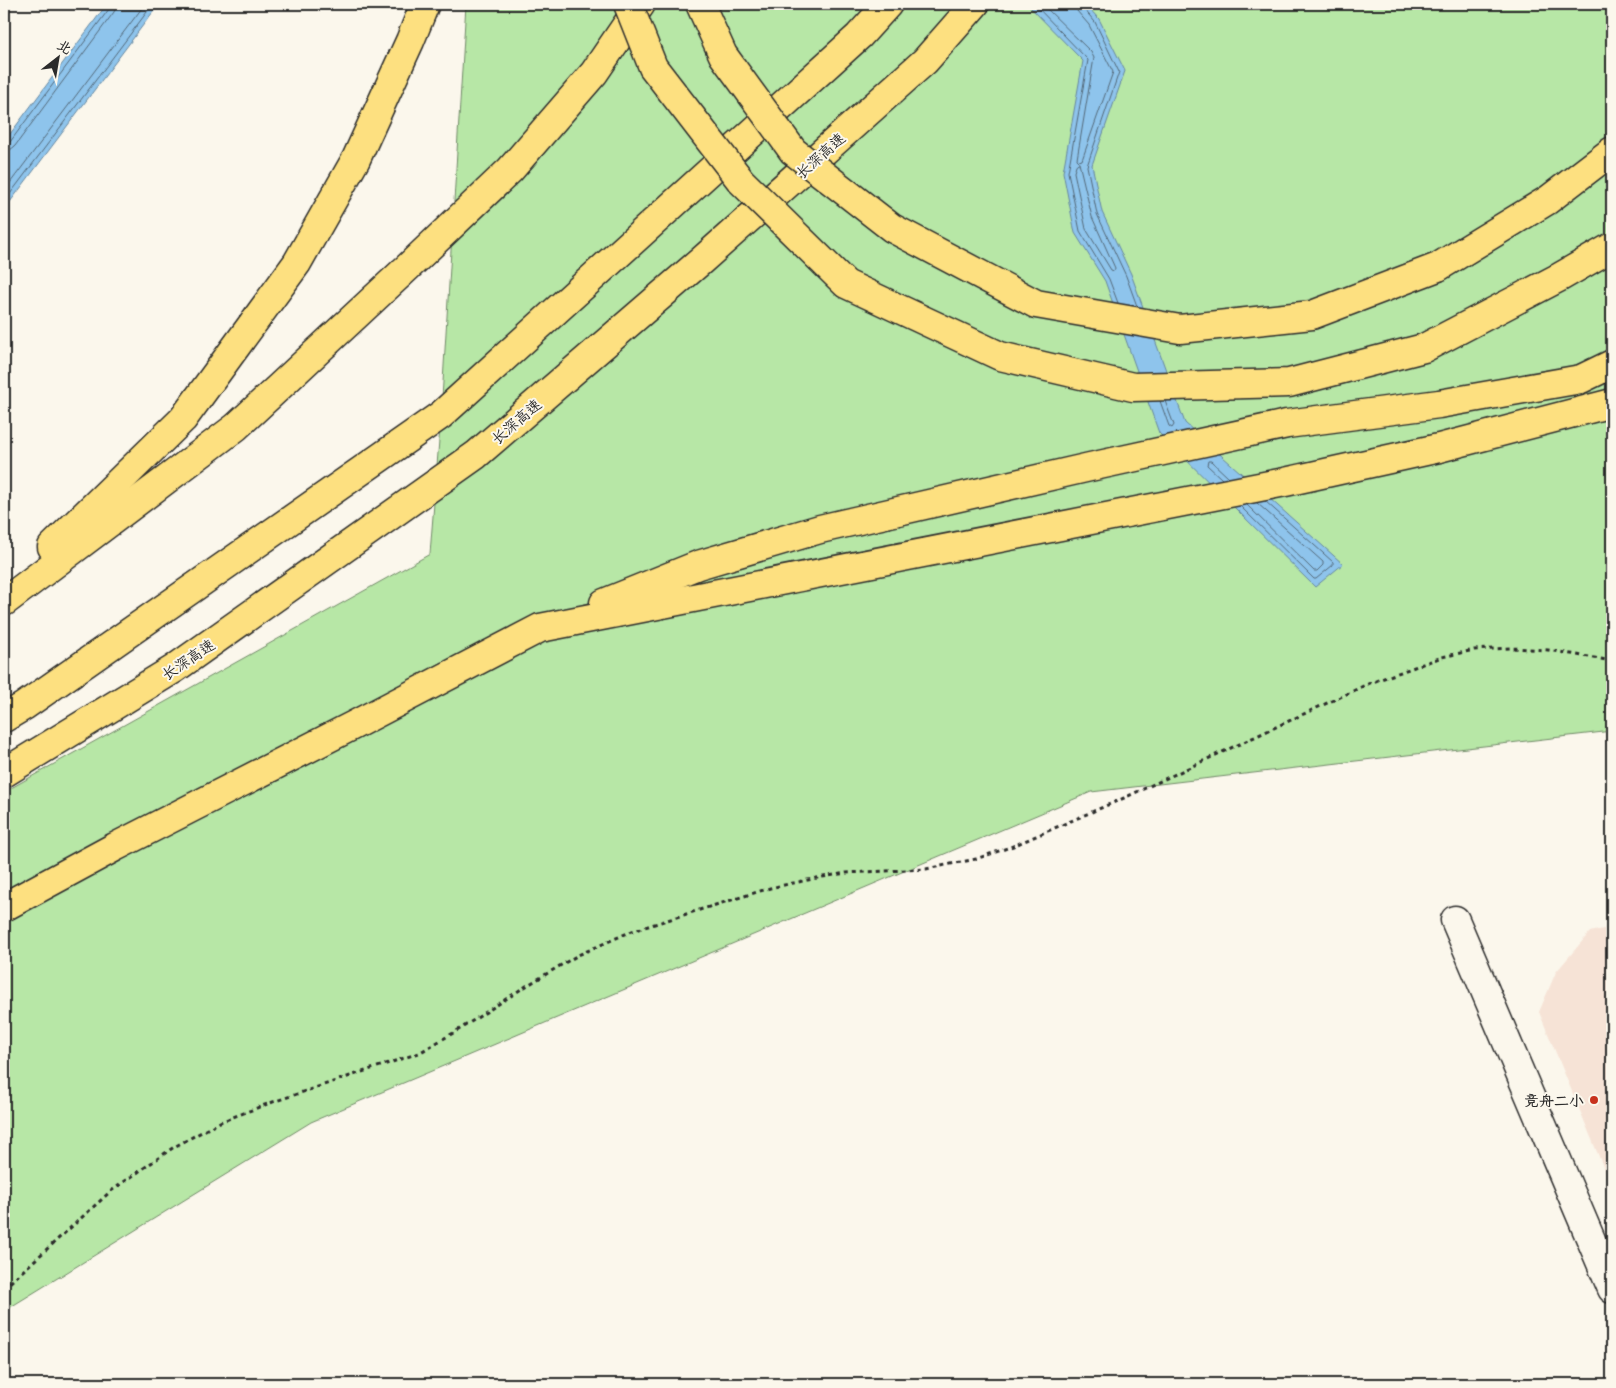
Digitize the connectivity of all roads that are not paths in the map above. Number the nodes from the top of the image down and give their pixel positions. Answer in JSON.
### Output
{"nodes":[{"id":1,"x":425,"y":4,"type":"edge"},
{"id":2,"x":628,"y":4,"type":"edge"},
{"id":3,"x":641,"y":4,"type":"edge"},
{"id":4,"x":700,"y":4,"type":"edge"},
{"id":5,"x":888,"y":4,"type":"edge"},
{"id":6,"x":975,"y":4,"type":"edge"},
{"id":7,"x":1612,"y":151,"type":"edge"},
{"id":8,"x":1612,"y":247,"type":"edge"},
{"id":9,"x":1612,"y":364,"type":"edge"},
{"id":10,"x":1612,"y":403,"type":"edge"},
{"id":11,"x":4,"y":591,"type":"edge"},
{"id":12,"x":4,"y":602,"type":"edge"},
{"id":13,"x":540,"y":628,"type":"junction"},
{"id":14,"x":4,"y":718,"type":"edge"},
{"id":15,"x":4,"y":773,"type":"edge"},
{"id":16,"x":4,"y":907,"type":"edge"},
{"id":17,"x":1455,"y":920,"type":"dead end"},
{"id":18,"x":1612,"y":1288,"type":"edge"}],
"edges":[{"from":1,"to":11,"type":"highway"},
{"from":2,"to":8,"type":"highway","bridge":true},
{"from":3,"to":12,"type":"highway"},
{"from":4,"to":7,"type":"highway","bridge":true},
{"from":5,"to":14,"type":"highway"},
{"from":6,"to":15,"type":"highway","name":"长深高速"},
{"from":9,"to":13,"type":"highway"},
{"from":10,"to":13,"type":"highway"},
{"from":13,"to":16,"type":"highway"},
{"from":17,"to":18,"type":"street"}]}
